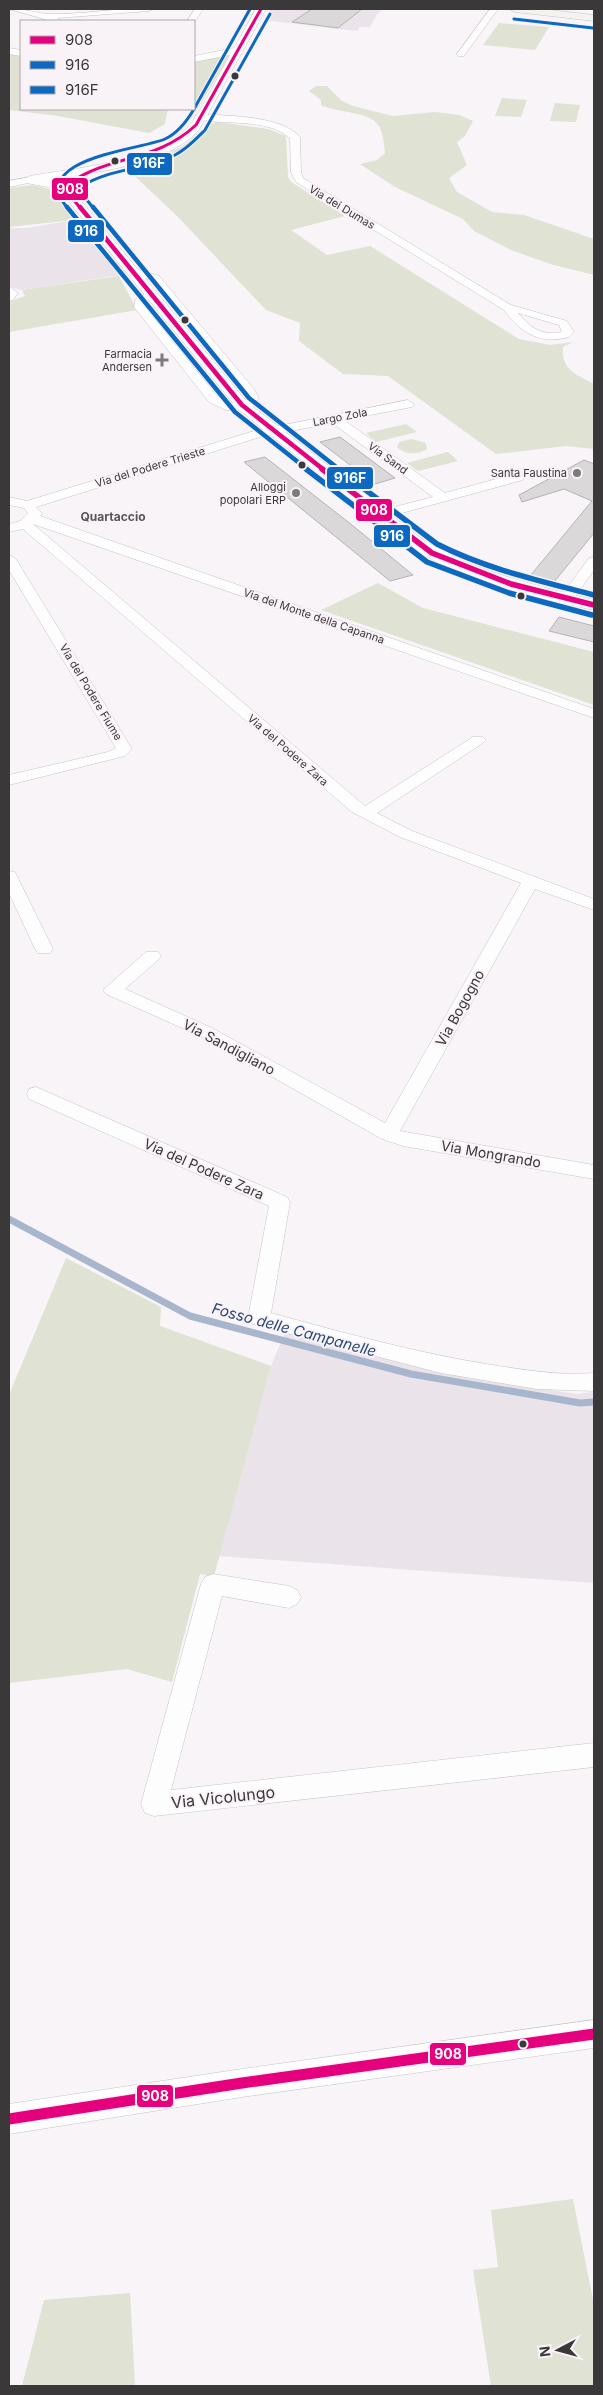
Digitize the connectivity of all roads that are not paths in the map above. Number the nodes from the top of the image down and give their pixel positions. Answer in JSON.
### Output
{"nodes":[{"id":1,"x":14,"y":9,"type":"edge"},
{"id":2,"x":149,"y":9,"type":"edge"},
{"id":3,"x":199,"y":9,"type":"edge"},
{"id":4,"x":261,"y":9,"type":"edge"},
{"id":5,"x":494,"y":9,"type":"edge"},
{"id":6,"x":515,"y":9,"type":"edge"},
{"id":7,"x":548,"y":11,"type":"edge"},
{"id":8,"x":47,"y":16,"type":"junction"},
{"id":9,"x":594,"y":18,"type":"edge"},
{"id":10,"x":55,"y":20,"type":"edge"},
{"id":11,"x":192,"y":20,"type":"edge"},
{"id":12,"x":236,"y":53,"type":"junction"},
{"id":13,"x":461,"y":54,"type":"dead end"},
{"id":14,"x":195,"y":59,"type":"edge"},
{"id":15,"x":199,"y":116,"type":"junction"},
{"id":16,"x":84,"y":170,"type":"junction"},
{"id":17,"x":30,"y":180,"type":"junction"},
{"id":18,"x":9,"y":184,"type":"edge"},
{"id":19,"x":69,"y":194,"type":"junction"},
{"id":20,"x":132,"y":271,"type":"junction"},
{"id":21,"x":9,"y":289,"type":"edge"},
{"id":22,"x":9,"y":298,"type":"edge"},
{"id":23,"x":508,"y":308,"type":"dead end"},
{"id":24,"x":408,"y":404,"type":"dead end"},
{"id":25,"x":246,"y":408,"type":"junction"},
{"id":26,"x":334,"y":418,"type":"junction"},
{"id":27,"x":272,"y":431,"type":"junction"},
{"id":28,"x":518,"y":477,"type":"dead end"},
{"id":29,"x":443,"y":498,"type":"junction"},
{"id":30,"x":9,"y":501,"type":"edge"},
{"id":31,"x":380,"y":515,"type":"junction"},
{"id":32,"x":29,"y":516,"type":"junction"},
{"id":33,"x":9,"y":528,"type":"edge"},
{"id":34,"x":9,"y":559,"type":"edge"},
{"id":35,"x":594,"y":561,"type":"edge"},
{"id":36,"x":567,"y":598,"type":"junction"},
{"id":37,"x":594,"y":605,"type":"edge"},
{"id":38,"x":594,"y":714,"type":"edge"},
{"id":39,"x":478,"y":740,"type":"dead end"},
{"id":40,"x":9,"y":780,"type":"edge"},
{"id":41,"x":366,"y":813,"type":"junction"},
{"id":42,"x":9,"y":876,"type":"edge"},
{"id":43,"x":531,"y":881,"type":"junction"},
{"id":44,"x":594,"y":905,"type":"edge"},
{"id":45,"x":44,"y":949,"type":"dead end"},
{"id":46,"x":152,"y":956,"type":"dead end"},
{"id":47,"x":36,"y":1094,"type":"dead end"},
{"id":48,"x":389,"y":1134,"type":"junction"},
{"id":49,"x":594,"y":1172,"type":"edge"},
{"id":50,"x":594,"y":1382,"type":"edge"},
{"id":51,"x":288,"y":1596,"type":"dead end"},
{"id":52,"x":594,"y":1755,"type":"edge"},
{"id":53,"x":594,"y":2034,"type":"edge"},
{"id":54,"x":9,"y":2119,"type":"edge"}],
"edges":[{"from":1,"to":8,"type":"street"},
{"from":2,"to":8,"type":"street"},
{"from":3,"to":11,"type":"street"},
{"from":4,"to":12,"type":"street"},
{"from":5,"to":13,"type":"street"},
{"from":6,"to":7,"type":"main road"},
{"from":7,"to":9,"type":"main road"},
{"from":8,"to":10,"type":"street"},
{"from":12,"to":14,"type":"street"},
{"from":12,"to":15,"type":"street"},
{"from":15,"to":16,"type":"street"},
{"from":15,"to":23,"type":"street","name":"Via dei Dumas"},
{"from":16,"to":17,"type":"street"},
{"from":16,"to":19,"type":"street"},
{"from":17,"to":18,"type":"street"},
{"from":17,"to":19,"type":"street"},
{"from":19,"to":20,"type":"street"},
{"from":20,"to":25,"type":"street"},
{"from":20,"to":25,"type":"street"},
{"from":21,"to":22,"type":"street"},
{"from":24,"to":26,"type":"street","name":"Largo Zola"},
{"from":25,"to":27,"type":"street"},
{"from":26,"to":27,"type":"street","name":"Largo Zola"},
{"from":26,"to":29,"type":"street","name":"Via Sand"},
{"from":27,"to":31,"type":"street"},
{"from":27,"to":32,"type":"street","name":"Via del Podere Trieste"},
{"from":28,"to":29,"type":"street"},
{"from":29,"to":31,"type":"street"},
{"from":30,"to":32,"type":"street","name":"Via del Monte della Capanna"},
{"from":31,"to":36,"type":"street"},
{"from":32,"to":33,"type":"street","name":"Via del Podere Trieste"},
{"from":32,"to":38,"type":"street","name":"Via del Monte della Capanna"},
{"from":32,"to":41,"type":"street","name":"Via del Podere Zara"},
{"from":34,"to":40,"type":"street","name":"Via del Podere Fiume"},
{"from":35,"to":36,"type":"street"},
{"from":36,"to":37,"type":"street"},
{"from":39,"to":41,"type":"street"},
{"from":41,"to":43,"type":"street","name":"Via del Podere Zara"},
{"from":42,"to":45,"type":"street"},
{"from":43,"to":44,"type":"street","name":"Via del Podere Zara"},
{"from":43,"to":48,"type":"street","name":"Via Bogogno"},
{"from":46,"to":48,"type":"street","name":"Via Sandigliano"},
{"from":47,"to":50,"type":"street","name":"Via del Podere Zara"},
{"from":48,"to":49,"type":"street","name":"Via Mongrando"},
{"from":51,"to":52,"type":"street","name":"Via Vicolungo"},
{"from":53,"to":54,"type":"street"}]}
